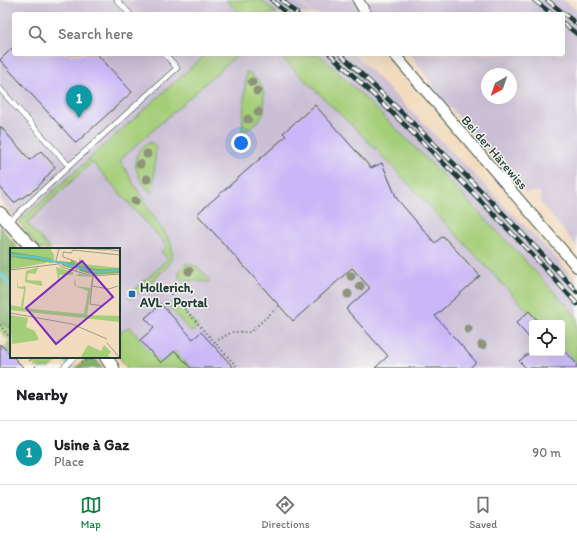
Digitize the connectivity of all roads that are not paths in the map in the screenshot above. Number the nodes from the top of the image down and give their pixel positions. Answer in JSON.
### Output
{"nodes":[{"id":1,"x":117,"y":0,"type":"edge"},
{"id":2,"x":358,"y":0,"type":"edge"},
{"id":3,"x":128,"y":12,"type":"edge"},
{"id":4,"x":365,"y":12,"type":"edge"},
{"id":5,"x":167,"y":56,"type":"edge"},
{"id":6,"x":396,"y":56,"type":"edge"},
{"id":7,"x":0,"y":88,"type":"edge"},
{"id":8,"x":69,"y":166,"type":"junction"},
{"id":9,"x":0,"y":213,"type":"edge"},
{"id":10,"x":9,"y":222,"type":"junction"},
{"id":11,"x":31,"y":248,"type":"edge"},
{"id":12,"x":577,"y":267,"type":"edge"},
{"id":13,"x":73,"y":358,"type":"edge"},
{"id":14,"x":101,"y":359,"type":"edge"},
{"id":15,"x":63,"y":368,"type":"edge"},
{"id":16,"x":113,"y":368,"type":"edge"}],
"edges":[{"from":1,"to":3,"type":"lane"},
{"from":2,"to":4,"type":"street"},
{"from":5,"to":8,"type":"lane"},
{"from":6,"to":12,"type":"street","name":"Bei der Härewiss"},
{"from":7,"to":8,"type":"lane"},
{"from":8,"to":10,"type":"lane"},
{"from":9,"to":10,"type":"street"},
{"from":10,"to":11,"type":"street"},
{"from":13,"to":15,"type":"lane"},
{"from":14,"to":16,"type":"street"}]}
